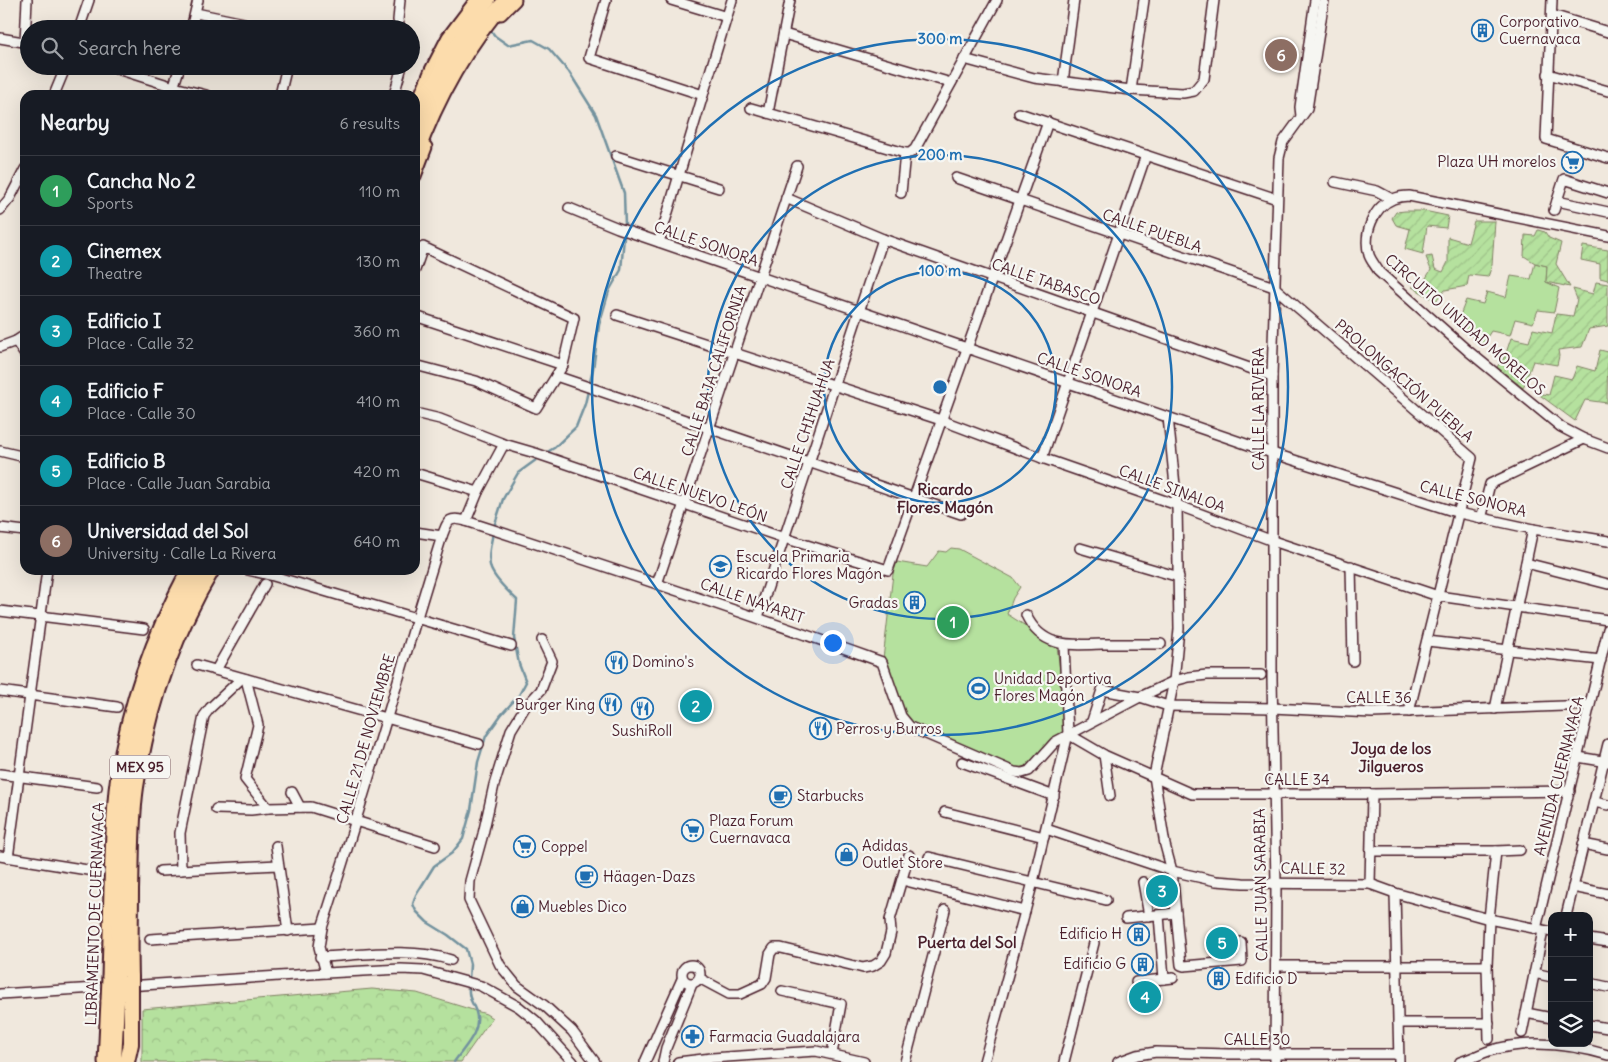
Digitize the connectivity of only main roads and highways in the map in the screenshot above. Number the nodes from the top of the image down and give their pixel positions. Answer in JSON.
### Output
{"nodes":[{"id":1,"x":476,"y":0,"type":"edge"},
{"id":2,"x":488,"y":0,"type":"edge"},
{"id":3,"x":506,"y":0,"type":"edge"},
{"id":4,"x":515,"y":0,"type":"edge"},
{"id":5,"x":494,"y":18,"type":"junction"},
{"id":6,"x":476,"y":23,"type":"junction"},
{"id":7,"x":420,"y":96,"type":"edge"},
{"id":8,"x":420,"y":118,"type":"edge"},
{"id":9,"x":420,"y":145,"type":"edge"},
{"id":10,"x":420,"y":163,"type":"edge"},
{"id":11,"x":185,"y":575,"type":"edge"},
{"id":12,"x":209,"y":575,"type":"edge"},
{"id":13,"x":210,"y":575,"type":"edge"},
{"id":14,"x":112,"y":977,"type":"junction"},
{"id":15,"x":112,"y":1001,"type":"junction"},
{"id":16,"x":131,"y":1044,"type":"junction"},
{"id":17,"x":104,"y":1062,"type":"edge"},
{"id":18,"x":114,"y":1062,"type":"edge"},
{"id":19,"x":127,"y":1062,"type":"edge"},
{"id":20,"x":133,"y":1062,"type":"edge"}],
"edges":[{"from":1,"to":6,"type":"main road"},
{"from":2,"to":6,"type":"highway"},
{"from":3,"to":5,"type":"highway"},
{"from":4,"to":5,"type":"main road"},
{"from":5,"to":6,"type":"highway"},
{"from":6,"to":7,"type":"main road"},
{"from":6,"to":8,"type":"highway"},
{"from":6,"to":9,"type":"highway"},
{"from":6,"to":10,"type":"main road"},
{"from":11,"to":14,"type":"main road","name":"LIBRAMIENTO DE CUERNAVACA","number":"MEX 95"},
{"from":12,"to":14,"type":"highway","number":"MEX 95"},
{"from":13,"to":16,"type":"highway","number":"MEX 95","bridge":true},
{"from":14,"to":15,"type":"highway","number":"MEX 95","bridge":true},
{"from":15,"to":17,"type":"main road","name":"LIBRAMIENTO DE CUERNAVACA","number":"MEX 95"},
{"from":15,"to":18,"type":"highway","number":"MEX 95"},
{"from":16,"to":19,"type":"highway","number":"MEX 95"},
{"from":16,"to":20,"type":"highway"}]}
